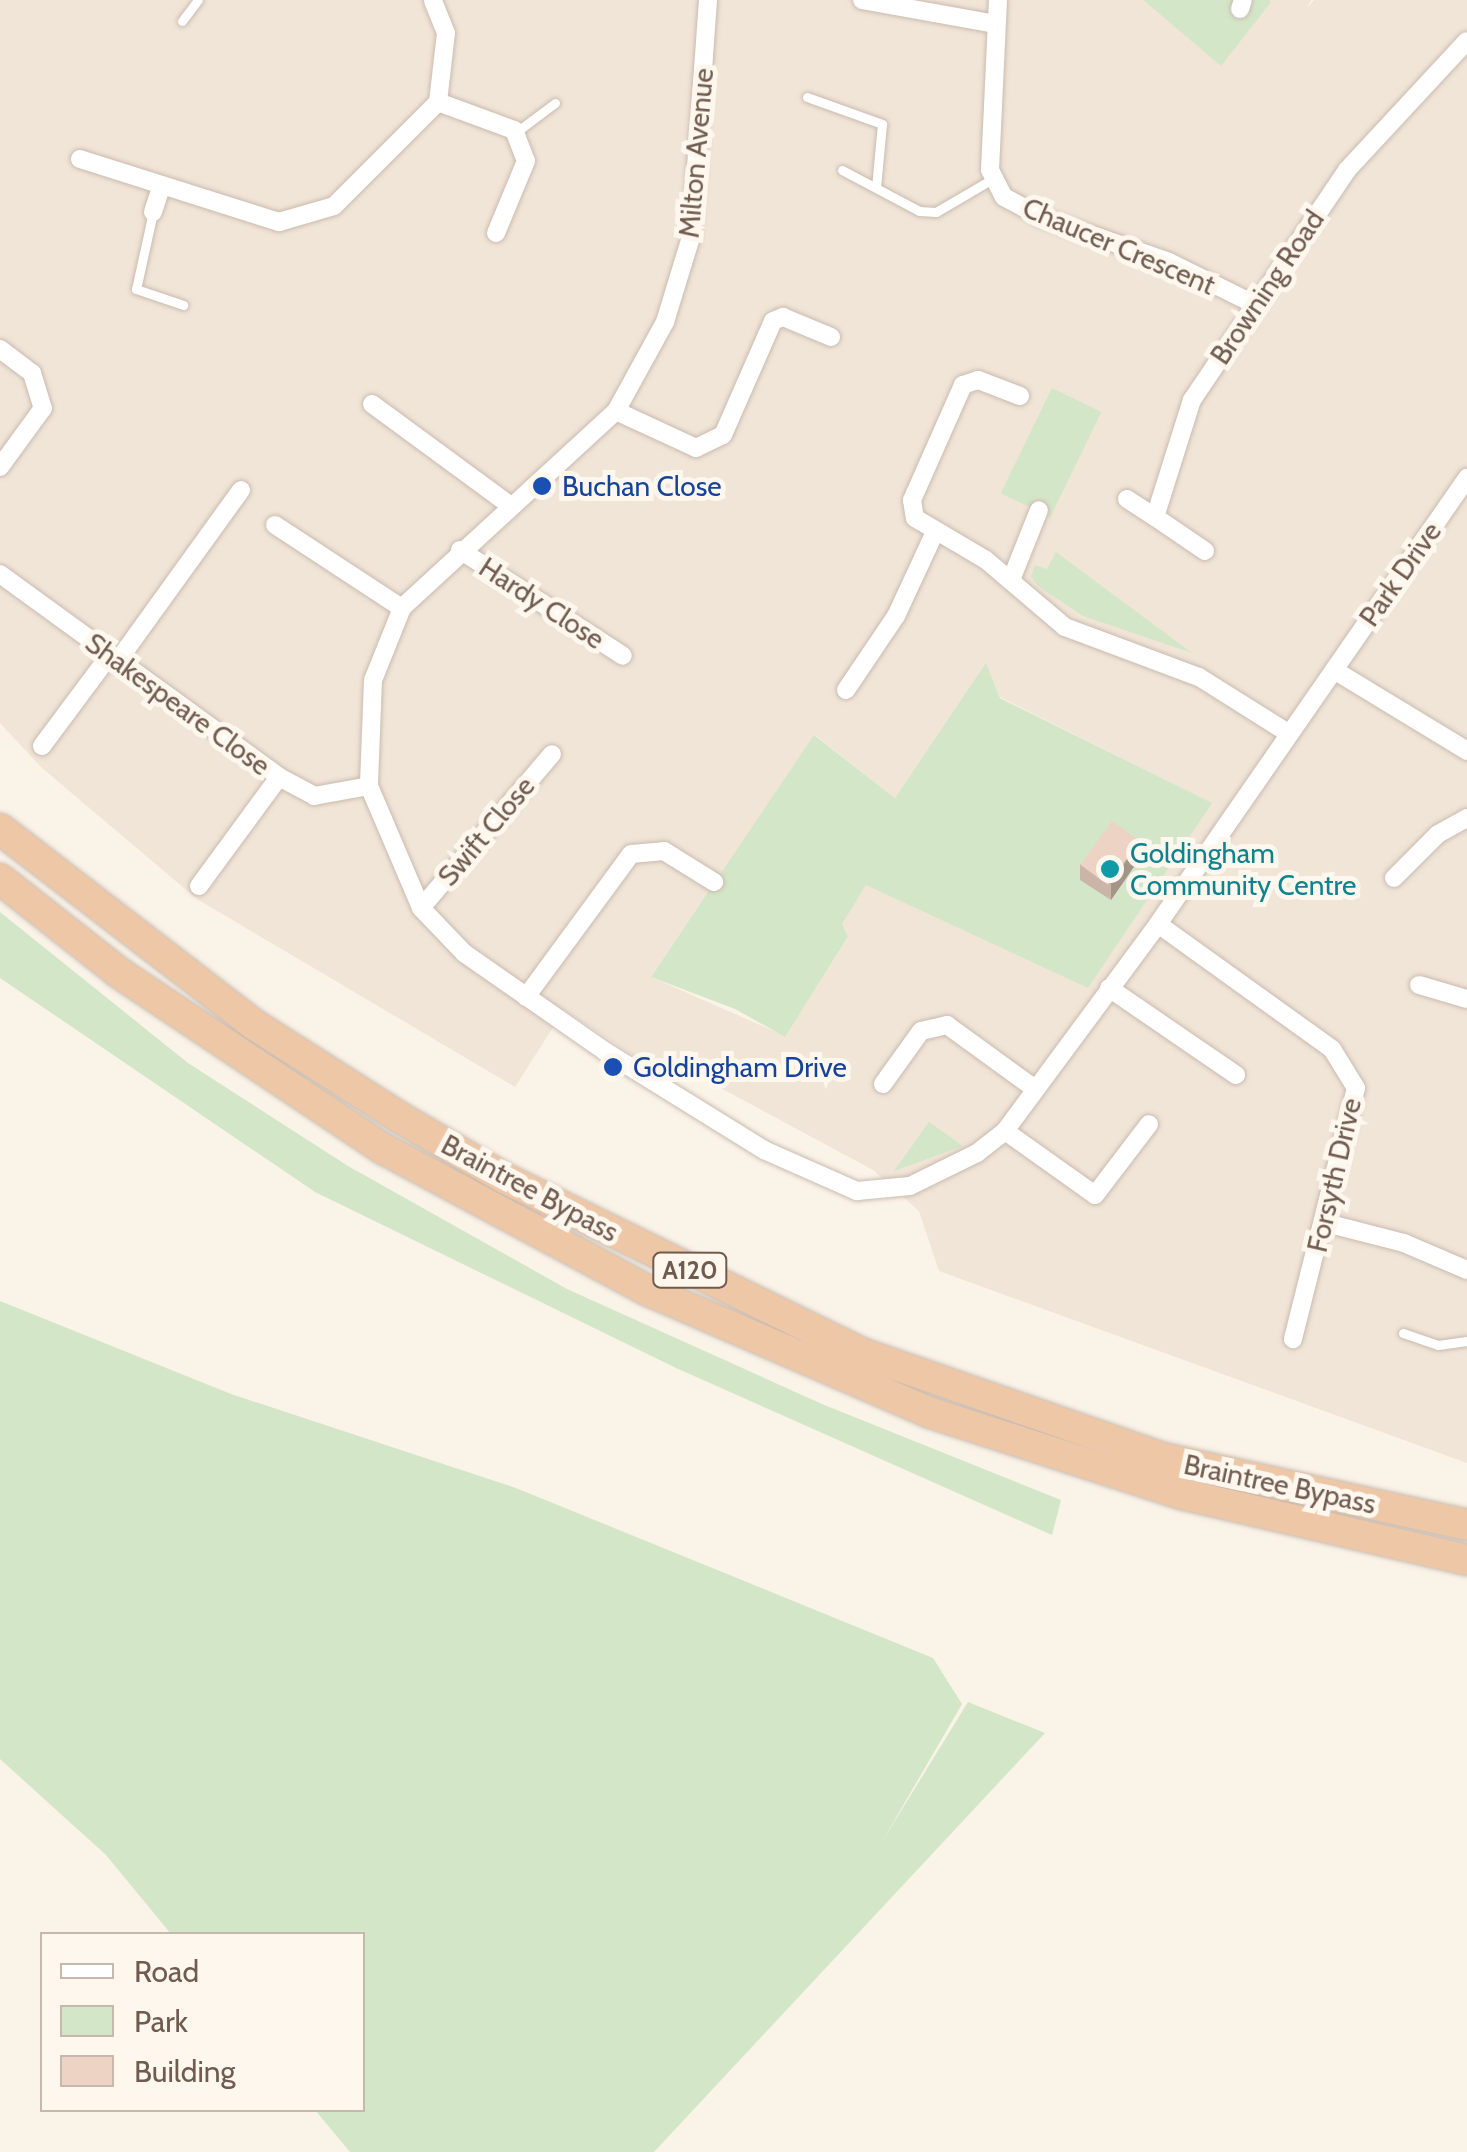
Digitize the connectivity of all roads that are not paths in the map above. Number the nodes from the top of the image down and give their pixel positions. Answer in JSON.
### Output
{"nodes":[{"id":1,"x":198,"y":0,"type":"edge"},
{"id":2,"x":433,"y":0,"type":"edge"},
{"id":3,"x":708,"y":0,"type":"edge"},
{"id":4,"x":862,"y":0,"type":"edge"},
{"id":5,"x":998,"y":0,"type":"edge"},
{"id":6,"x":182,"y":21,"type":"dead end"},
{"id":7,"x":996,"y":24,"type":"junction"},
{"id":8,"x":1467,"y":41,"type":"edge"},
{"id":9,"x":807,"y":97,"type":"dead end"},
{"id":10,"x":438,"y":102,"type":"junction"},
{"id":11,"x":555,"y":103,"type":"dead end"},
{"id":12,"x":515,"y":133,"type":"junction"},
{"id":13,"x":80,"y":159,"type":"dead end"},
{"id":14,"x":842,"y":170,"type":"dead end"},
{"id":15,"x":994,"y":178,"type":"junction"},
{"id":16,"x":161,"y":186,"type":"junction"},
{"id":17,"x":876,"y":188,"type":"junction"},
{"id":18,"x":153,"y":212,"type":"joint"},
{"id":19,"x":496,"y":233,"type":"dead end"},
{"id":20,"x":1252,"y":303,"type":"junction"},
{"id":21,"x":184,"y":305,"type":"dead end"},
{"id":22,"x":830,"y":338,"type":"dead end"},
{"id":23,"x":0,"y":349,"type":"edge"},
{"id":24,"x":1020,"y":396,"type":"dead end"},
{"id":25,"x":372,"y":404,"type":"dead end"},
{"id":26,"x":616,"y":411,"type":"junction"},
{"id":27,"x":0,"y":467,"type":"edge"},
{"id":28,"x":1467,"y":478,"type":"edge"},
{"id":29,"x":241,"y":490,"type":"dead end"},
{"id":30,"x":1127,"y":498,"type":"dead end"},
{"id":31,"x":508,"y":504,"type":"junction"},
{"id":32,"x":1039,"y":510,"type":"dead end"},
{"id":33,"x":1155,"y":517,"type":"junction"},
{"id":34,"x":275,"y":526,"type":"dead end"},
{"id":35,"x":934,"y":534,"type":"junction"},
{"id":36,"x":460,"y":550,"type":"junction"},
{"id":37,"x":1204,"y":551,"type":"dead end"},
{"id":38,"x":0,"y":574,"type":"edge"},
{"id":39,"x":1011,"y":580,"type":"junction"},
{"id":40,"x":402,"y":608,"type":"junction"},
{"id":41,"x":623,"y":656,"type":"dead end"},
{"id":42,"x":113,"y":659,"type":"junction"},
{"id":43,"x":1334,"y":670,"type":"junction"},
{"id":44,"x":846,"y":690,"type":"dead end"},
{"id":45,"x":1288,"y":733,"type":"junction"},
{"id":46,"x":42,"y":746,"type":"dead end"},
{"id":47,"x":1467,"y":751,"type":"edge"},
{"id":48,"x":552,"y":754,"type":"dead end"},
{"id":49,"x":279,"y":777,"type":"junction"},
{"id":50,"x":369,"y":786,"type":"junction"},
{"id":51,"x":1467,"y":818,"type":"edge"},
{"id":52,"x":0,"y":829,"type":"edge"},
{"id":53,"x":0,"y":878,"type":"edge"},
{"id":54,"x":1394,"y":878,"type":"dead end"},
{"id":55,"x":714,"y":882,"type":"dead end"},
{"id":56,"x":199,"y":886,"type":"dead end"},
{"id":57,"x":421,"y":908,"type":"junction"},
{"id":58,"x":1158,"y":924,"type":"junction"},
{"id":59,"x":1419,"y":985,"type":"dead end"},
{"id":60,"x":1109,"y":988,"type":"junction"},
{"id":61,"x":526,"y":997,"type":"junction"},
{"id":62,"x":1467,"y":1000,"type":"edge"},
{"id":63,"x":1236,"y":1075,"type":"dead end"},
{"id":64,"x":883,"y":1084,"type":"dead end"},
{"id":65,"x":1035,"y":1089,"type":"junction"},
{"id":66,"x":1148,"y":1124,"type":"dead end"},
{"id":67,"x":1005,"y":1131,"type":"junction"},
{"id":68,"x":1326,"y":1223,"type":"junction"},
{"id":69,"x":1467,"y":1270,"type":"edge"},
{"id":70,"x":1403,"y":1332,"type":"dead end"},
{"id":71,"x":1293,"y":1339,"type":"dead end"},
{"id":72,"x":1467,"y":1342,"type":"edge"},
{"id":73,"x":1467,"y":1525,"type":"edge"},
{"id":74,"x":1467,"y":1560,"type":"edge"}],
"edges":[{"from":1,"to":6,"type":"lane"},
{"from":2,"to":10,"type":"street"},
{"from":3,"to":26,"type":"street","name":"Milton Avenue"},
{"from":4,"to":7,"type":"street"},
{"from":5,"to":7,"type":"street","name":"Chaucer Crescent"},
{"from":7,"to":15,"type":"street","name":"Chaucer Crescent"},
{"from":8,"to":20,"type":"street","name":"Browning Road"},
{"from":9,"to":17,"type":"lane"},
{"from":10,"to":12,"type":"street"},
{"from":10,"to":16,"type":"street"},
{"from":11,"to":12,"type":"lane"},
{"from":12,"to":19,"type":"street"},
{"from":13,"to":16,"type":"street"},
{"from":14,"to":17,"type":"lane"},
{"from":15,"to":17,"type":"lane"},
{"from":15,"to":20,"type":"street","name":"Chaucer Crescent"},
{"from":16,"to":18,"type":"street"},
{"from":18,"to":21,"type":"lane"},
{"from":20,"to":33,"type":"street","name":"Browning Road"},
{"from":22,"to":26,"type":"street"},
{"from":23,"to":27,"type":"street"},
{"from":24,"to":35,"type":"street"},
{"from":25,"to":31,"type":"street"},
{"from":26,"to":31,"type":"street"},
{"from":28,"to":43,"type":"street","name":"Park Drive"},
{"from":29,"to":42,"type":"street"},
{"from":30,"to":33,"type":"street"},
{"from":31,"to":36,"type":"street"},
{"from":32,"to":39,"type":"street"},
{"from":33,"to":37,"type":"street"},
{"from":34,"to":40,"type":"street"},
{"from":35,"to":39,"type":"street"},
{"from":35,"to":44,"type":"street"},
{"from":36,"to":40,"type":"street"},
{"from":36,"to":41,"type":"street","name":"Hardy Close"},
{"from":38,"to":42,"type":"street","name":"Shakespeare Close"},
{"from":39,"to":45,"type":"street"},
{"from":40,"to":50,"type":"street"},
{"from":42,"to":46,"type":"street"},
{"from":42,"to":49,"type":"street","name":"Shakespeare Close"},
{"from":43,"to":45,"type":"street"},
{"from":43,"to":47,"type":"street"},
{"from":45,"to":58,"type":"street"},
{"from":48,"to":57,"type":"street","name":"Swift Close"},
{"from":49,"to":50,"type":"street","name":"Shakespeare Close"},
{"from":49,"to":56,"type":"street"},
{"from":50,"to":57,"type":"street"},
{"from":51,"to":54,"type":"street"},
{"from":52,"to":73,"type":"highway","name":"Braintree Bypass","number":"A120"},
{"from":53,"to":74,"type":"highway","name":"Braintree Bypass","number":"A120"},
{"from":55,"to":61,"type":"street"},
{"from":57,"to":61,"type":"street"},
{"from":58,"to":60,"type":"street"},
{"from":58,"to":68,"type":"street","name":"Forsyth Drive"},
{"from":59,"to":62,"type":"street"},
{"from":60,"to":63,"type":"street"},
{"from":60,"to":65,"type":"street"},
{"from":61,"to":67,"type":"street"},
{"from":64,"to":65,"type":"street"},
{"from":65,"to":67,"type":"street"},
{"from":66,"to":67,"type":"street"},
{"from":68,"to":69,"type":"street"},
{"from":68,"to":71,"type":"street","name":"Forsyth Drive"},
{"from":70,"to":72,"type":"lane"}]}
